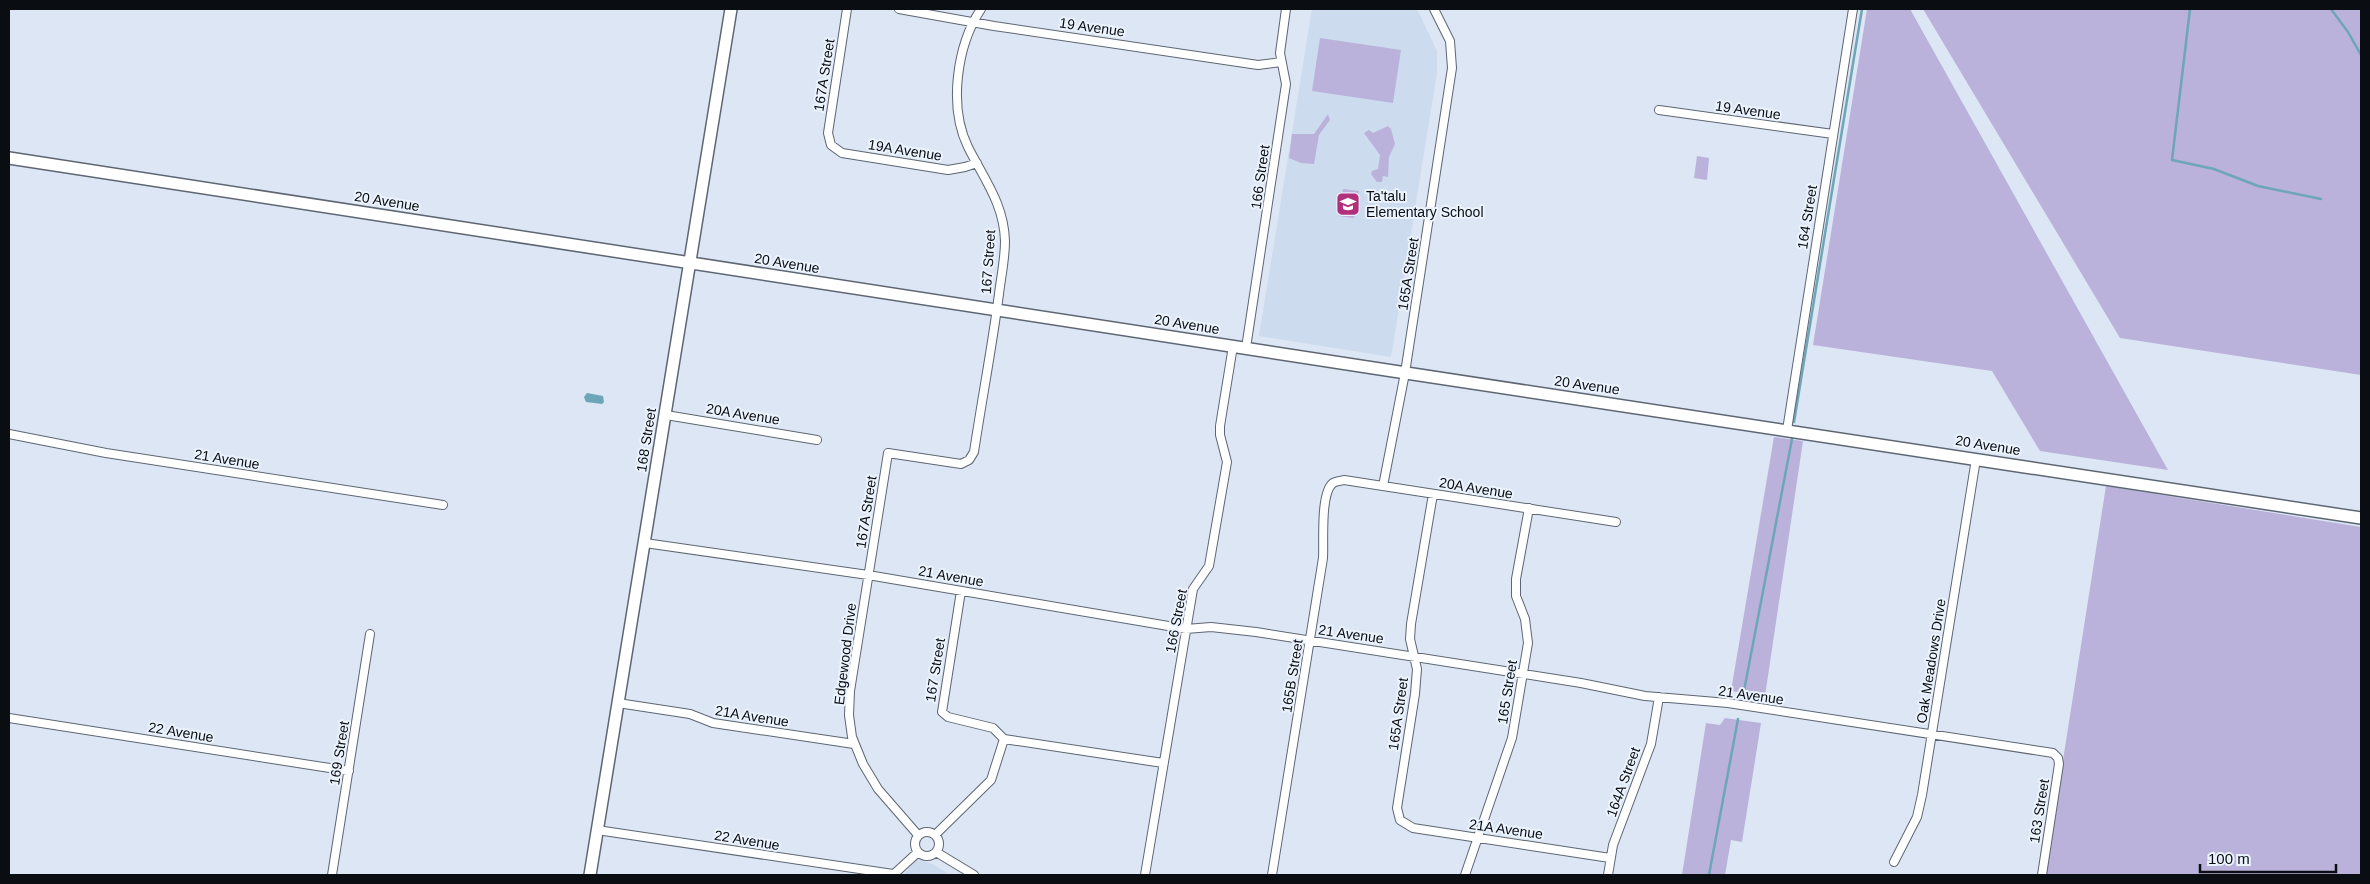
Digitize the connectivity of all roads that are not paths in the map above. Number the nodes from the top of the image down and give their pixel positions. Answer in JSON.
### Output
{"nodes":[{"id":1,"x":731,"y":9,"type":"edge"},
{"id":2,"x":847,"y":9,"type":"edge"},
{"id":3,"x":899,"y":9,"type":"edge"},
{"id":4,"x":981,"y":9,"type":"edge"},
{"id":5,"x":1286,"y":9,"type":"edge"},
{"id":6,"x":1434,"y":9,"type":"edge"},
{"id":7,"x":1853,"y":9,"type":"edge"},
{"id":8,"x":974,"y":22,"type":"junction"},
{"id":9,"x":1281,"y":62,"type":"junction"},
{"id":10,"x":1659,"y":110,"type":"dead end"},
{"id":11,"x":1833,"y":134,"type":"junction"},
{"id":12,"x":831,"y":146,"type":"joint"},
{"id":13,"x":9,"y":158,"type":"edge"},
{"id":14,"x":977,"y":163,"type":"junction"},
{"id":15,"x":690,"y":263,"type":"junction"},
{"id":16,"x":997,"y":310,"type":"junction"},
{"id":17,"x":1233,"y":346,"type":"junction"},
{"id":18,"x":1246,"y":348,"type":"junction"},
{"id":19,"x":1405,"y":373,"type":"junction"},
{"id":20,"x":666,"y":414,"type":"junction"},
{"id":21,"x":1787,"y":430,"type":"junction"},
{"id":22,"x":9,"y":434,"type":"edge"},
{"id":23,"x":817,"y":440,"type":"dead end"},
{"id":24,"x":888,"y":453,"type":"joint"},
{"id":25,"x":1976,"y":459,"type":"junction"},
{"id":26,"x":1334,"y":483,"type":"joint"},
{"id":27,"x":1383,"y":486,"type":"junction"},
{"id":28,"x":1433,"y":494,"type":"junction"},
{"id":29,"x":443,"y":505,"type":"dead end"},
{"id":30,"x":1528,"y":508,"type":"junction"},
{"id":31,"x":2361,"y":518,"type":"edge"},
{"id":32,"x":1616,"y":522,"type":"dead end"},
{"id":33,"x":645,"y":543,"type":"junction"},
{"id":34,"x":868,"y":575,"type":"junction"},
{"id":35,"x":961,"y":591,"type":"junction"},
{"id":36,"x":1186,"y":629,"type":"junction"},
{"id":37,"x":370,"y":634,"type":"dead end"},
{"id":38,"x":1311,"y":641,"type":"junction"},
{"id":39,"x":1414,"y":656,"type":"junction"},
{"id":40,"x":1522,"y":674,"type":"junction"},
{"id":41,"x":1658,"y":697,"type":"junction"},
{"id":42,"x":618,"y":703,"type":"junction"},
{"id":43,"x":9,"y":718,"type":"edge"},
{"id":44,"x":1932,"y":735,"type":"junction"},
{"id":45,"x":1004,"y":739,"type":"junction"},
{"id":46,"x":854,"y":744,"type":"junction"},
{"id":47,"x":2053,"y":753,"type":"joint"},
{"id":48,"x":1163,"y":763,"type":"junction"},
{"id":49,"x":348,"y":770,"type":"junction"},
{"id":50,"x":1400,"y":820,"type":"joint"},
{"id":51,"x":597,"y":830,"type":"junction"},
{"id":52,"x":918,"y":835,"type":"junction"},
{"id":53,"x":935,"y":835,"type":"junction"},
{"id":54,"x":1477,"y":838,"type":"junction"},
{"id":55,"x":936,"y":852,"type":"junction"},
{"id":56,"x":917,"y":853,"type":"junction"},
{"id":57,"x":1610,"y":858,"type":"junction"},
{"id":58,"x":1894,"y":862,"type":"dead end"},
{"id":59,"x":332,"y":875,"type":"edge"},
{"id":60,"x":590,"y":875,"type":"edge"},
{"id":61,"x":893,"y":875,"type":"edge"},
{"id":62,"x":974,"y":875,"type":"edge"},
{"id":63,"x":1145,"y":875,"type":"edge"},
{"id":64,"x":1272,"y":875,"type":"edge"},
{"id":65,"x":1465,"y":875,"type":"edge"},
{"id":66,"x":1608,"y":875,"type":"edge"},
{"id":67,"x":2042,"y":875,"type":"edge"}],
"edges":[{"from":1,"to":15,"type":"street","name":"168 Street"},
{"from":2,"to":12,"type":"street","name":"167A Street"},
{"from":3,"to":8,"type":"street","name":"19 Avenue"},
{"from":4,"to":8,"type":"street","name":"167 Street"},
{"from":5,"to":9,"type":"street","name":"166 Street"},
{"from":6,"to":19,"type":"street","name":"165A Street"},
{"from":7,"to":11,"type":"street","name":"164 Street"},
{"from":8,"to":9,"type":"street","name":"19 Avenue"},
{"from":8,"to":14,"type":"street","name":"167 Street"},
{"from":9,"to":18,"type":"street","name":"166 Street"},
{"from":10,"to":11,"type":"street","name":"19 Avenue"},
{"from":11,"to":21,"type":"street","name":"164 Street"},
{"from":12,"to":14,"type":"street","name":"19A Avenue"},
{"from":13,"to":15,"type":"street","name":"20 Avenue"},
{"from":14,"to":16,"type":"street","name":"167 Street"},
{"from":15,"to":16,"type":"street","name":"20 Avenue"},
{"from":15,"to":20,"type":"street","name":"168 Street"},
{"from":16,"to":17,"type":"street","name":"20 Avenue"},
{"from":16,"to":24,"type":"street","name":"167 Street"},
{"from":17,"to":18,"type":"street","name":"20 Avenue"},
{"from":17,"to":36,"type":"street","name":"166 Street"},
{"from":18,"to":19,"type":"street","name":"20 Avenue"},
{"from":19,"to":21,"type":"street","name":"20 Avenue"},
{"from":19,"to":27,"type":"street","name":"165A Street"},
{"from":20,"to":23,"type":"street","name":"20A Avenue"},
{"from":20,"to":33,"type":"street","name":"168 Street"},
{"from":21,"to":25,"type":"street","name":"20 Avenue"},
{"from":22,"to":29,"type":"street","name":"21 Avenue"},
{"from":24,"to":34,"type":"street","name":"167A Street"},
{"from":25,"to":31,"type":"street","name":"20 Avenue"},
{"from":25,"to":44,"type":"street","name":"Oak Meadows Drive"},
{"from":26,"to":27,"type":"street","name":"20A Avenue"},
{"from":26,"to":38,"type":"street","name":"165B Street"},
{"from":27,"to":28,"type":"street","name":"20A Avenue"},
{"from":28,"to":30,"type":"street","name":"20A Avenue"},
{"from":28,"to":39,"type":"street","name":"165A Street"},
{"from":30,"to":32,"type":"street","name":"20A Avenue"},
{"from":30,"to":40,"type":"street","name":"165 Street"},
{"from":33,"to":34,"type":"street","name":"21 Avenue"},
{"from":33,"to":42,"type":"street","name":"168 Street"},
{"from":34,"to":35,"type":"street","name":"21 Avenue"},
{"from":34,"to":46,"type":"street","name":"Edgewood Drive"},
{"from":35,"to":36,"type":"street","name":"21 Avenue"},
{"from":35,"to":45,"type":"street","name":"167 Street"},
{"from":36,"to":38,"type":"street","name":"21 Avenue"},
{"from":36,"to":48,"type":"street","name":"166 Street"},
{"from":37,"to":49,"type":"street","name":"169 Street"},
{"from":38,"to":39,"type":"street","name":"21 Avenue"},
{"from":38,"to":64,"type":"street","name":"165B Street"},
{"from":39,"to":40,"type":"street","name":"21 Avenue"},
{"from":39,"to":50,"type":"street","name":"165A Street"},
{"from":40,"to":41,"type":"street","name":"21 Avenue"},
{"from":40,"to":54,"type":"street","name":"165 Street"},
{"from":41,"to":44,"type":"street","name":"21 Avenue"},
{"from":41,"to":57,"type":"street","name":"164A Street"},
{"from":42,"to":46,"type":"street","name":"21A Avenue"},
{"from":42,"to":51,"type":"street","name":"168 Street"},
{"from":43,"to":49,"type":"street","name":"22 Avenue"},
{"from":44,"to":47,"type":"street","name":"21 Avenue"},
{"from":44,"to":58,"type":"street","name":"Oak Meadows Drive"},
{"from":45,"to":48,"type":"street"},
{"from":45,"to":53,"type":"street"},
{"from":46,"to":52,"type":"street","name":"Edgewood Drive"},
{"from":47,"to":67,"type":"street","name":"163 Street"},
{"from":48,"to":63,"type":"street","name":"166 Street"},
{"from":49,"to":59,"type":"street","name":"169 Street"},
{"from":50,"to":54,"type":"street","name":"21A Avenue"},
{"from":51,"to":60,"type":"street","name":"168 Street"},
{"from":51,"to":61,"type":"street","name":"22 Avenue"},
{"from":52,"to":53,"type":"street"},
{"from":52,"to":56,"type":"street"},
{"from":53,"to":55,"type":"street"},
{"from":54,"to":57,"type":"street","name":"21A Avenue"},
{"from":54,"to":65,"type":"street","name":"165 Street"},
{"from":55,"to":56,"type":"street"},
{"from":55,"to":62,"type":"street"},
{"from":56,"to":61,"type":"street"},
{"from":57,"to":66,"type":"street","name":"164A Street"}]}
